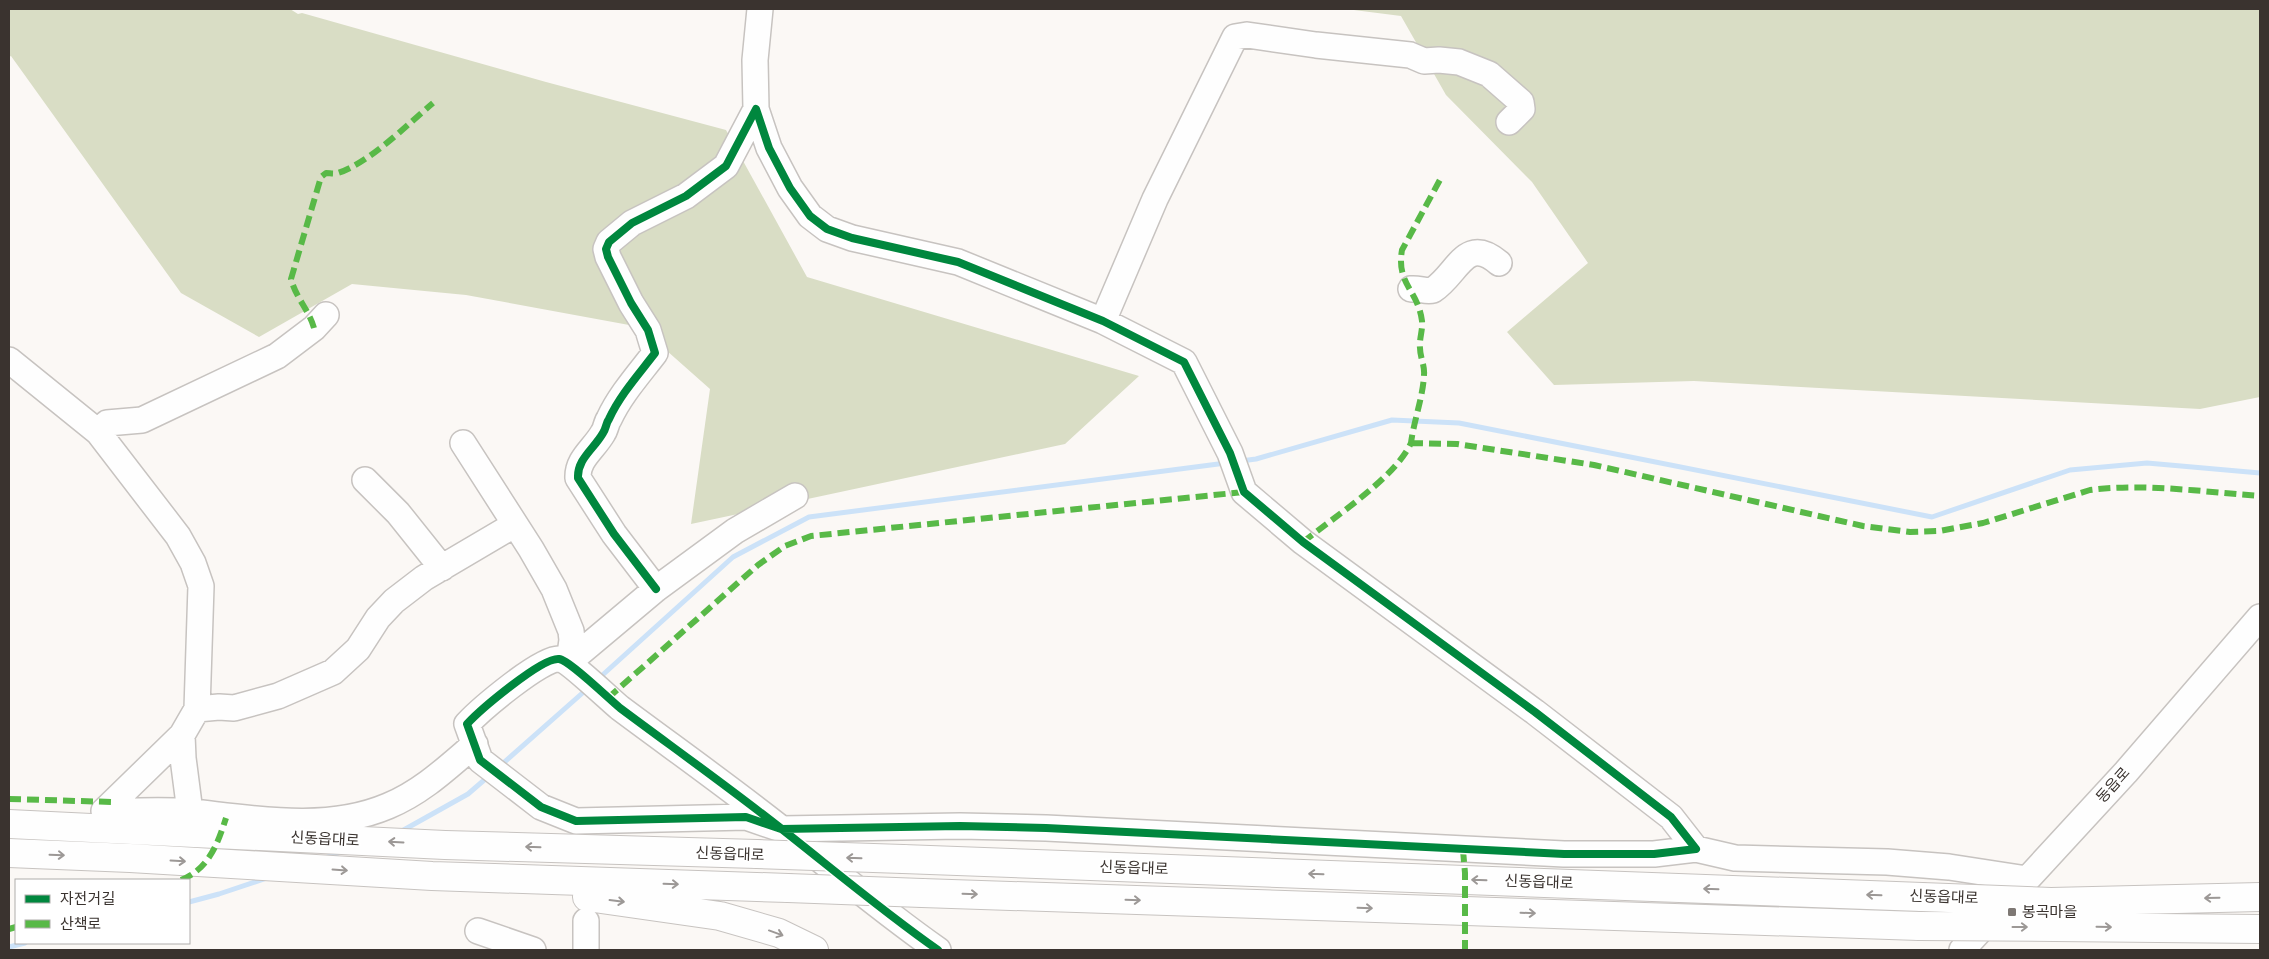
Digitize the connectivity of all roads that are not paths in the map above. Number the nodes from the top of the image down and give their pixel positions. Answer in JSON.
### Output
{"nodes":[{"id":1,"x":760,"y":9,"type":"edge"},
{"id":2,"x":756,"y":109,"type":"junction"},
{"id":3,"x":1509,"y":122,"type":"dead end"},
{"id":4,"x":1499,"y":263,"type":"dead end"},
{"id":5,"x":1411,"y":289,"type":"dead end"},
{"id":6,"x":326,"y":314,"type":"dead end"},
{"id":7,"x":1103,"y":321,"type":"junction"},
{"id":8,"x":9,"y":360,"type":"edge"},
{"id":9,"x":98,"y":432,"type":"junction"},
{"id":10,"x":463,"y":443,"type":"dead end"},
{"id":11,"x":365,"y":480,"type":"dead end"},
{"id":12,"x":795,"y":496,"type":"dead end"},
{"id":13,"x":514,"y":525,"type":"junction"},
{"id":14,"x":442,"y":568,"type":"junction"},
{"id":15,"x":656,"y":590,"type":"junction"},
{"id":16,"x":2260,"y":617,"type":"edge"},
{"id":17,"x":572,"y":666,"type":"junction"},
{"id":18,"x":197,"y":709,"type":"junction"},
{"id":19,"x":182,"y":736,"type":"junction"},
{"id":20,"x":477,"y":752,"type":"junction"},
{"id":21,"x":9,"y":808,"type":"edge"},
{"id":22,"x":104,"y":811,"type":"junction"},
{"id":23,"x":184,"y":822,"type":"junction"},
{"id":24,"x":9,"y":824,"type":"edge"},
{"id":25,"x":781,"y":829,"type":"junction"},
{"id":26,"x":1696,"y":849,"type":"junction"},
{"id":27,"x":9,"y":853,"type":"edge"},
{"id":28,"x":395,"y":874,"type":"junction"},
{"id":29,"x":2028,"y":879,"type":"junction"},
{"id":30,"x":2260,"y":897,"type":"edge"},
{"id":31,"x":2053,"y":914,"type":"junction"},
{"id":32,"x":586,"y":921,"type":"dead end"},
{"id":33,"x":2260,"y":929,"type":"edge"},
{"id":34,"x":478,"y":932,"type":"dead end"},
{"id":35,"x":533,"y":950,"type":"edge"},
{"id":36,"x":586,"y":950,"type":"edge"},
{"id":37,"x":814,"y":950,"type":"edge"},
{"id":38,"x":938,"y":950,"type":"edge"},
{"id":39,"x":1962,"y":950,"type":"edge"}],
"edges":[{"from":1,"to":2,"type":"street"},
{"from":2,"to":7,"type":"street"},
{"from":2,"to":15,"type":"street"},
{"from":3,"to":7,"type":"street"},
{"from":4,"to":5,"type":"street"},
{"from":6,"to":9,"type":"street"},
{"from":7,"to":26,"type":"street"},
{"from":8,"to":9,"type":"street"},
{"from":9,"to":18,"type":"street"},
{"from":10,"to":13,"type":"street"},
{"from":11,"to":14,"type":"street"},
{"from":12,"to":15,"type":"street"},
{"from":13,"to":14,"type":"street"},
{"from":13,"to":17,"type":"street"},
{"from":14,"to":18,"type":"street"},
{"from":15,"to":17,"type":"street"},
{"from":16,"to":29,"type":"street","name":"동읍로"},
{"from":17,"to":20,"type":"street"},
{"from":17,"to":25,"type":"street"},
{"from":18,"to":19,"type":"street"},
{"from":19,"to":22,"type":"street"},
{"from":19,"to":23,"type":"street"},
{"from":20,"to":23,"type":"street"},
{"from":20,"to":25,"type":"street"},
{"from":21,"to":22,"type":"main road"},
{"from":22,"to":23,"type":"street"},
{"from":23,"to":24,"type":"main road","name":"신동읍대로"},
{"from":31,"to":23,"type":"main road","name":"신동읍대로","one_way":true,"bridge":true},
{"from":25,"to":26,"type":"street"},
{"from":25,"to":38,"type":"street"},
{"from":26,"to":29,"type":"street"},
{"from":27,"to":28,"type":"main road","name":"신동읍대로","one_way":true},
{"from":28,"to":31,"type":"main road","name":"신동읍대로","one_way":true,"bridge":true},
{"from":28,"to":37,"type":"main road","one_way":true},
{"from":29,"to":39,"type":"street","name":"동읍로"},
{"from":30,"to":31,"type":"main road","name":"신동읍대로","one_way":true},
{"from":31,"to":33,"type":"main road","name":"신동읍대로","one_way":true},
{"from":32,"to":36,"type":"street"},
{"from":34,"to":35,"type":"street"}]}
